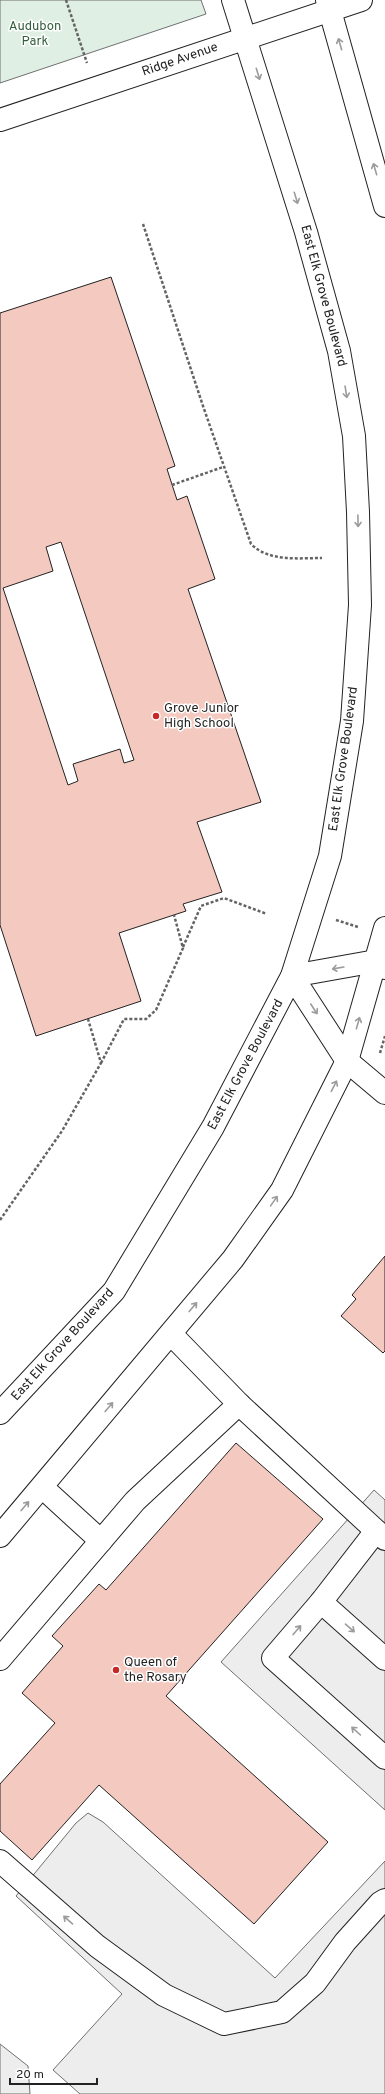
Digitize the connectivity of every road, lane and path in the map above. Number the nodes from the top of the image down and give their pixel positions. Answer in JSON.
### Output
{"nodes":[{"id":1,"x":66,"y":0,"type":"edge"},
{"id":2,"x":233,"y":0,"type":"edge"},
{"id":3,"x":361,"y":0,"type":"edge"},
{"id":4,"x":329,"y":5,"type":"edge"},
{"id":5,"x":246,"y":37,"type":"junction"},
{"id":6,"x":96,"y":89,"type":"junction"},
{"id":7,"x":0,"y":120,"type":"edge"},
{"id":8,"x":385,"y":206,"type":"edge"},
{"id":9,"x":143,"y":224,"type":"dead end"},
{"id":10,"x":223,"y":467,"type":"junction"},
{"id":11,"x":172,"y":485,"type":"dead end"},
{"id":12,"x":322,"y":558,"type":"dead end"},
{"id":13,"x":313,"y":912,"type":"junction"},
{"id":14,"x":267,"y":914,"type":"dead end"},
{"id":15,"x":174,"y":915,"type":"dead end"},
{"id":16,"x":384,"y":932,"type":"edge"},
{"id":17,"x":183,"y":948,"type":"junction"},
{"id":18,"x":381,"y":964,"type":"edge"},
{"id":19,"x":292,"y":976,"type":"junction"},
{"id":20,"x":88,"y":1019,"type":"dead end"},
{"id":21,"x":385,"y":1036,"type":"edge"},
{"id":22,"x":378,"y":1060,"type":"dead end"},
{"id":23,"x":347,"y":1061,"type":"junction"},
{"id":24,"x":101,"y":1063,"type":"junction"},
{"id":25,"x":385,"y":1093,"type":"edge"},
{"id":26,"x":0,"y":1220,"type":"edge"},
{"id":27,"x":171,"y":1334,"type":"junction"},
{"id":28,"x":238,"y":1404,"type":"junction"},
{"id":29,"x":0,"y":1413,"type":"edge"},
{"id":30,"x":42,"y":1486,"type":"junction"},
{"id":31,"x":380,"y":1535,"type":"edge"},
{"id":32,"x":0,"y":1536,"type":"edge"},
{"id":33,"x":101,"y":1541,"type":"junction"},
{"id":34,"x":321,"y":1602,"type":"junction"},
{"id":35,"x":0,"y":1659,"type":"edge"},
{"id":36,"x":385,"y":1659,"type":"edge"},
{"id":37,"x":385,"y":1758,"type":"edge"},
{"id":38,"x":0,"y":1861,"type":"edge"},
{"id":39,"x":385,"y":1900,"type":"edge"}],
"edges":[{"from":1,"to":6,"type":"path"},
{"from":2,"to":5,"type":"street","name":"East Elk Grove Boulevard"},
{"from":3,"to":4,"type":"street","name":"Ridge Avenue"},
{"from":4,"to":5,"type":"street","name":"Ridge Avenue"},
{"from":8,"to":4,"type":"street","one_way":true},
{"from":5,"to":6,"type":"street","name":"Ridge Avenue"},
{"from":5,"to":13,"type":"street","name":"East Elk Grove Boulevard","one_way":true},
{"from":6,"to":7,"type":"street","name":"Ridge Avenue"},
{"from":9,"to":10,"type":"path"},
{"from":10,"to":11,"type":"path"},
{"from":10,"to":12,"type":"path"},
{"from":13,"to":16,"type":"path"},
{"from":13,"to":19,"type":"street","name":"East Elk Grove Boulevard"},
{"from":14,"to":17,"type":"path"},
{"from":15,"to":17,"type":"path"},
{"from":16,"to":18,"type":"street"},
{"from":17,"to":24,"type":"path"},
{"from":18,"to":19,"type":"street","one_way":true},
{"from":23,"to":18,"type":"street","one_way":true},
{"from":19,"to":23,"type":"street","one_way":true},
{"from":19,"to":29,"type":"street","name":"East Elk Grove Boulevard"},
{"from":20,"to":24,"type":"path"},
{"from":21,"to":22,"type":"path"},
{"from":23,"to":25,"type":"street"},
{"from":27,"to":23,"type":"street","one_way":true},
{"from":24,"to":26,"type":"path"},
{"from":27,"to":28,"type":"street"},
{"from":30,"to":27,"type":"street","one_way":true},
{"from":28,"to":31,"type":"street"},
{"from":28,"to":33,"type":"street"},
{"from":32,"to":30,"type":"street","one_way":true},
{"from":30,"to":33,"type":"street"},
{"from":31,"to":34,"type":"street"},
{"from":33,"to":35,"type":"street"},
{"from":34,"to":36,"type":"street","one_way":true},
{"from":37,"to":34,"type":"street","one_way":true},
{"from":39,"to":38,"type":"street","one_way":true}]}
